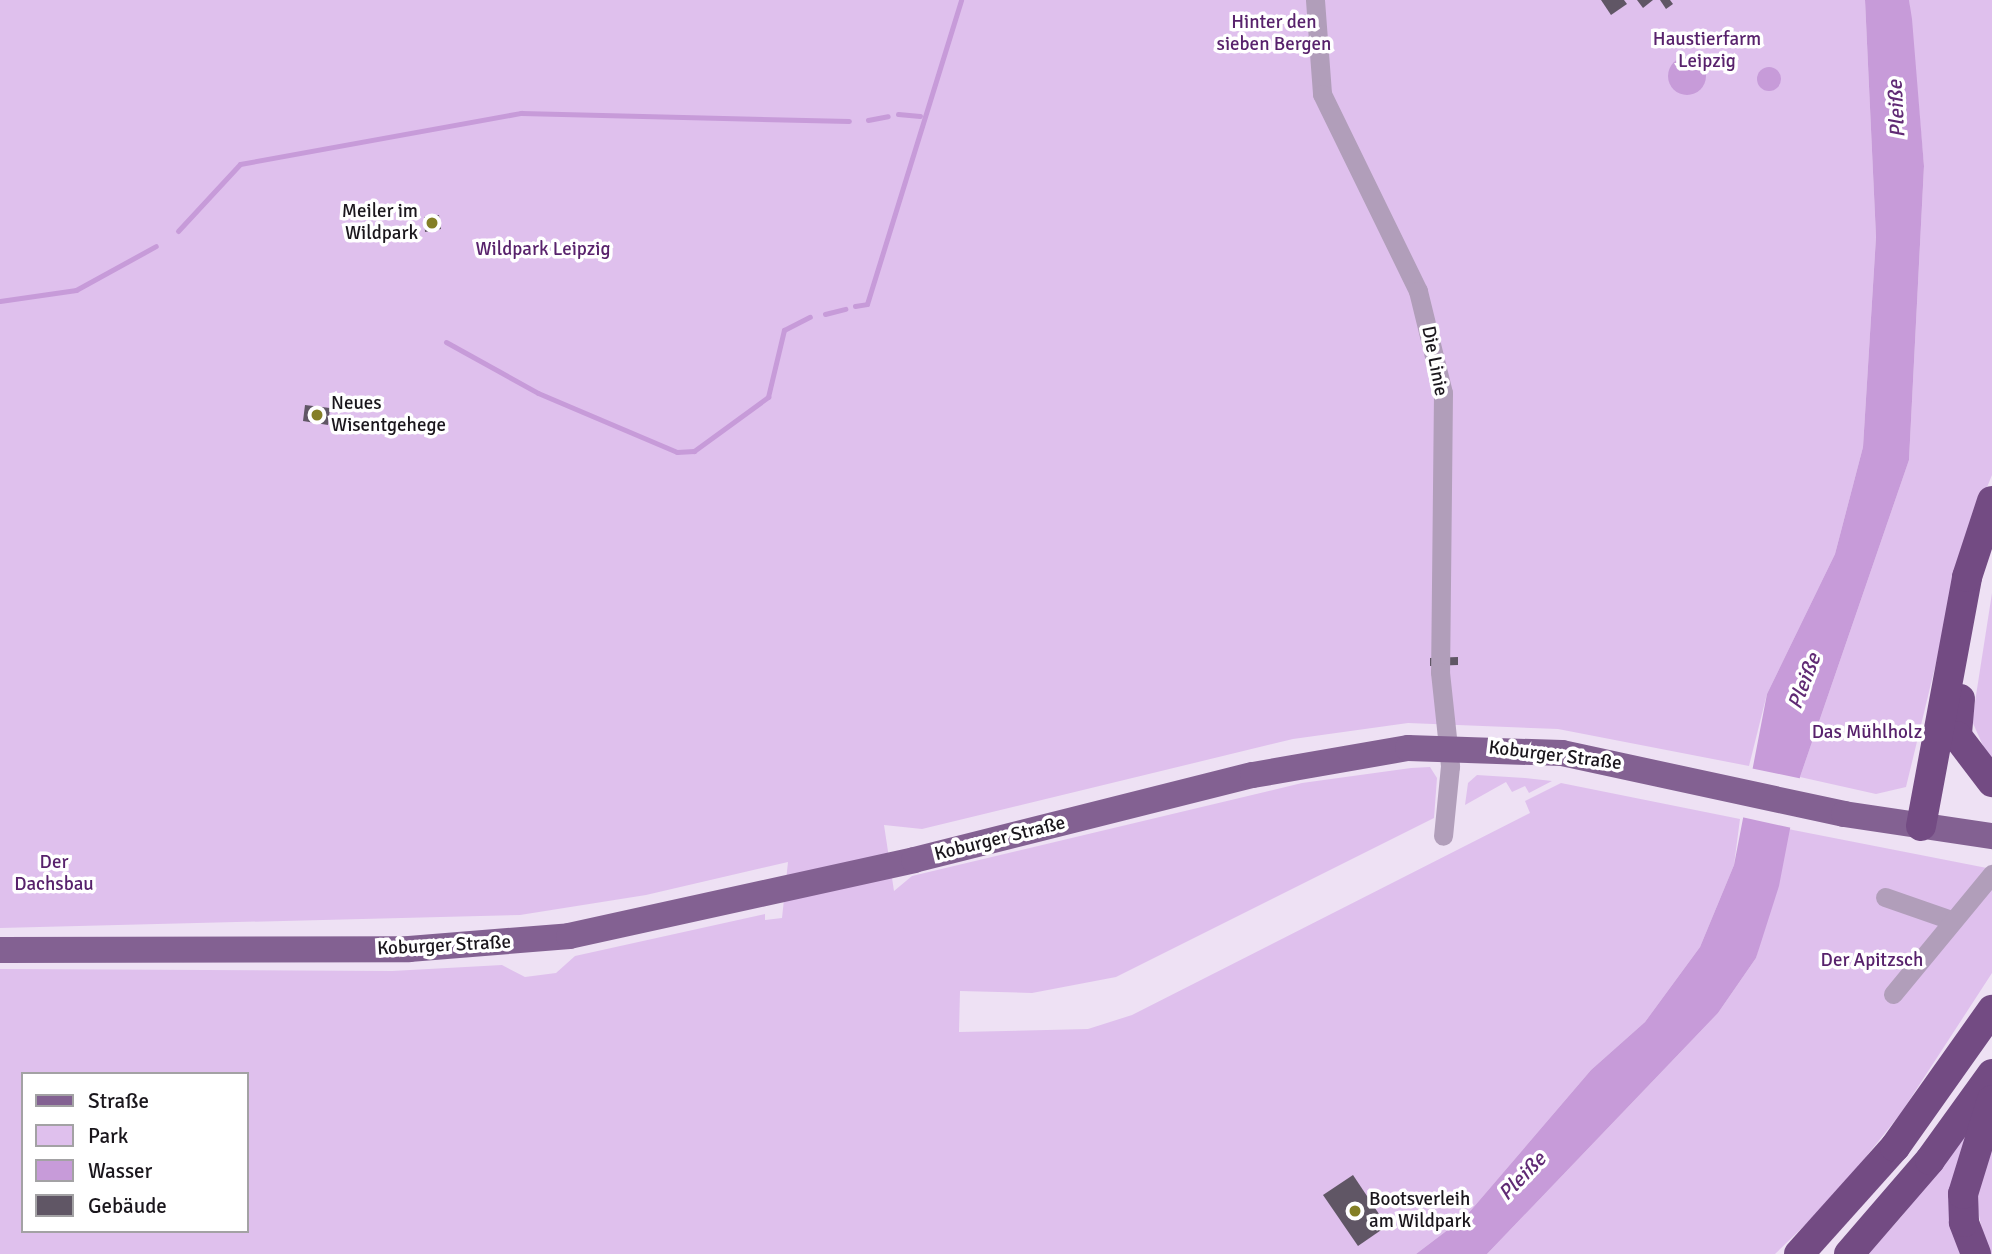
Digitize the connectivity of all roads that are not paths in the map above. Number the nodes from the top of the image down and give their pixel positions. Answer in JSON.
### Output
{"nodes":[{"id":1,"x":1315,"y":0,"type":"edge"},
{"id":2,"x":1992,"y":501,"type":"edge"},
{"id":3,"x":1992,"y":548,"type":"edge"},
{"id":4,"x":1957,"y":736,"type":"junction"},
{"id":5,"x":1447,"y":746,"type":"junction"},
{"id":6,"x":1992,"y":782,"type":"edge"},
{"id":7,"x":1931,"y":827,"type":"junction"},
{"id":8,"x":1443,"y":836,"type":"dead end"},
{"id":9,"x":1992,"y":836,"type":"edge"},
{"id":10,"x":1992,"y":874,"type":"edge"},
{"id":11,"x":1885,"y":897,"type":"dead end"},
{"id":12,"x":1951,"y":920,"type":"junction"},
{"id":13,"x":0,"y":950,"type":"edge"},
{"id":14,"x":1893,"y":994,"type":"dead end"},
{"id":15,"x":1992,"y":1010,"type":"edge"},
{"id":16,"x":1992,"y":1074,"type":"edge"},
{"id":17,"x":1992,"y":1100,"type":"edge"},
{"id":18,"x":1799,"y":1254,"type":"edge"},
{"id":19,"x":1849,"y":1254,"type":"edge"},
{"id":20,"x":1976,"y":1254,"type":"edge"}],
"edges":[{"from":1,"to":5,"type":"lane","name":"Die Linie"},
{"from":2,"to":7,"type":"highway"},
{"from":3,"to":4,"type":"highway"},
{"from":4,"to":6,"type":"highway"},
{"from":4,"to":7,"type":"highway"},
{"from":5,"to":7,"type":"main road","name":"Koburger Straße"},
{"from":5,"to":8,"type":"lane","name":"Die Linie"},
{"from":5,"to":13,"type":"main road","name":"Koburger Straße"},
{"from":7,"to":9,"type":"main road","name":"Koburger Straße"},
{"from":10,"to":12,"type":"lane"},
{"from":11,"to":12,"type":"lane"},
{"from":12,"to":14,"type":"lane"},
{"from":15,"to":18,"type":"highway"},
{"from":16,"to":19,"type":"highway"},
{"from":17,"to":20,"type":"highway"}]}
